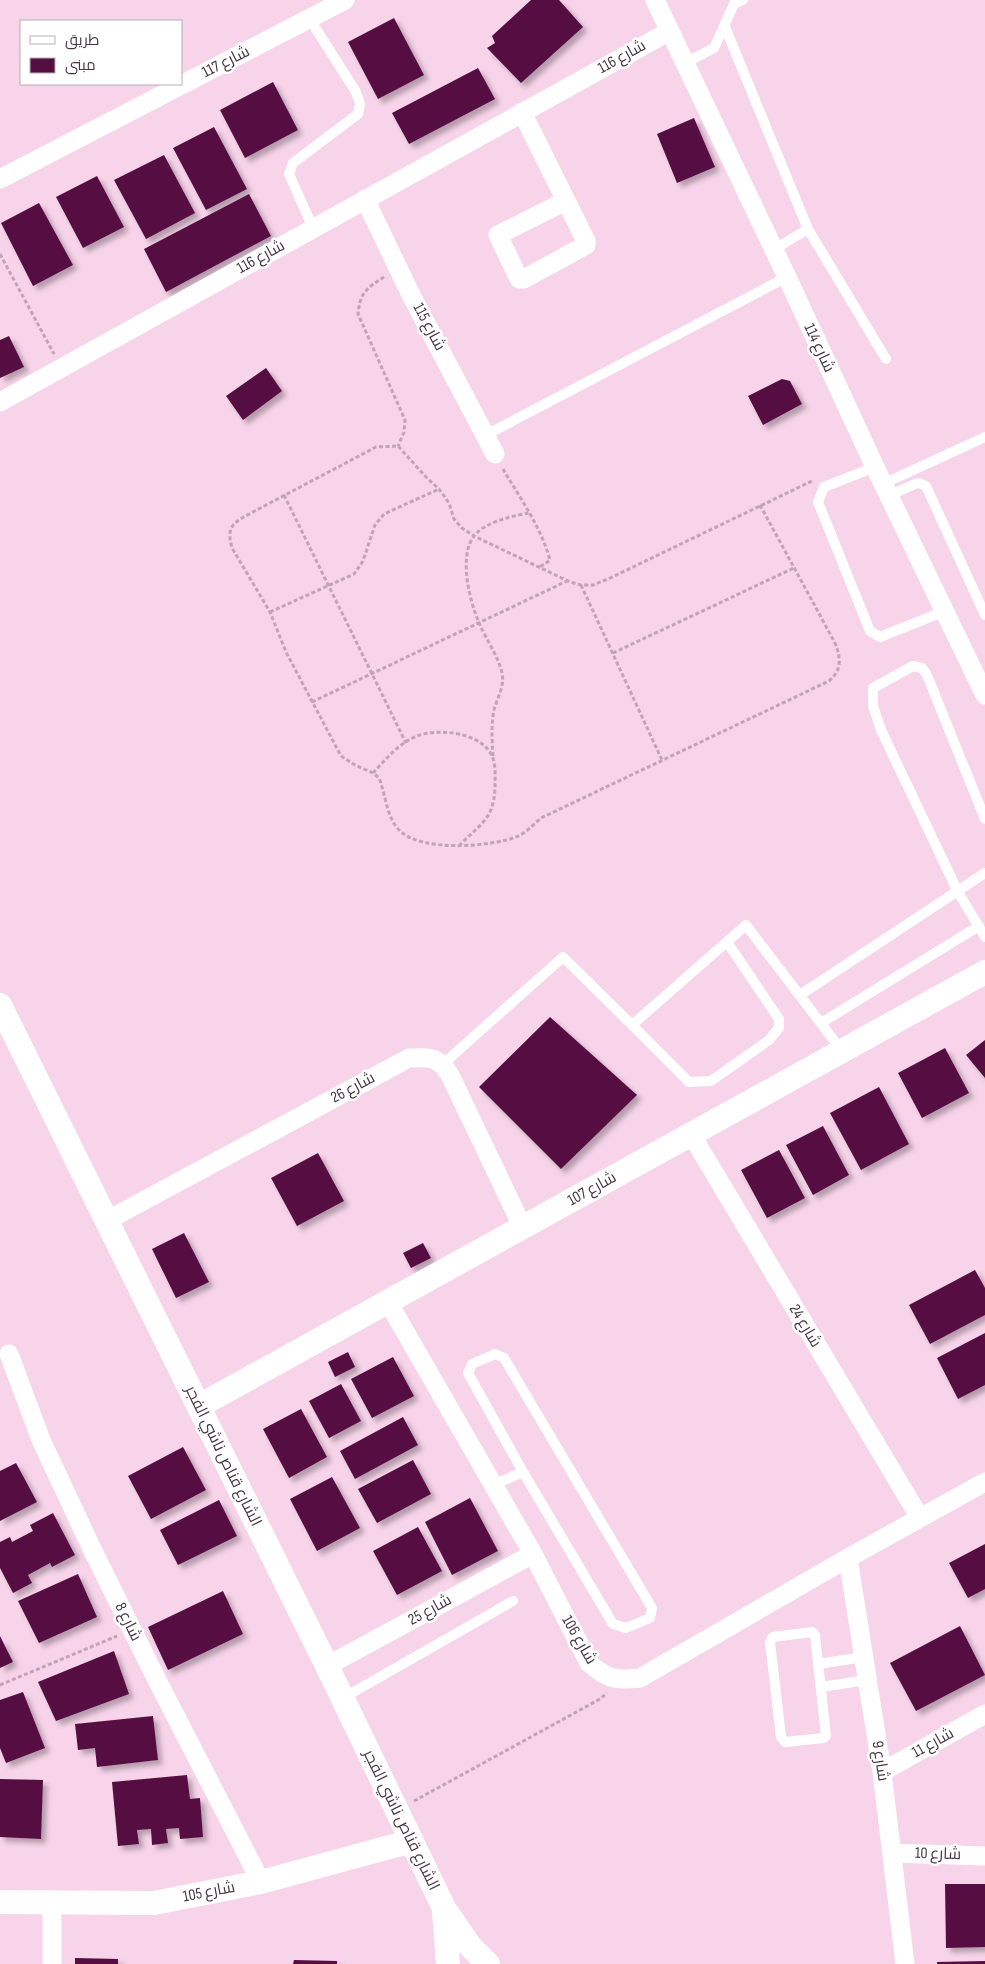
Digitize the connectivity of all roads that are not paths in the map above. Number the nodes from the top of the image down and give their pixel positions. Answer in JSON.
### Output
{"nodes":[{"id":1,"x":345,"y":0,"type":"edge"},
{"id":2,"x":655,"y":0,"type":"edge"},
{"id":3,"x":742,"y":0,"type":"edge"},
{"id":4,"x":309,"y":18,"type":"junction"},
{"id":5,"x":725,"y":27,"type":"junction"},
{"id":6,"x":670,"y":31,"type":"junction"},
{"id":7,"x":685,"y":62,"type":"junction"},
{"id":8,"x":182,"y":84,"type":"edge"},
{"id":9,"x":180,"y":85,"type":"edge"},
{"id":10,"x":522,"y":112,"type":"junction"},
{"id":11,"x":0,"y":179,"type":"edge"},
{"id":12,"x":366,"y":199,"type":"junction"},
{"id":13,"x":566,"y":201,"type":"junction"},
{"id":14,"x":313,"y":228,"type":"junction"},
{"id":15,"x":808,"y":229,"type":"junction"},
{"id":16,"x":773,"y":250,"type":"junction"},
{"id":17,"x":787,"y":277,"type":"junction"},
{"id":18,"x":886,"y":359,"type":"dead end"},
{"id":19,"x":0,"y":402,"type":"edge"},
{"id":20,"x":486,"y":435,"type":"junction"},
{"id":21,"x":985,"y":437,"type":"edge"},
{"id":22,"x":495,"y":454,"type":"road end"},
{"id":23,"x":875,"y":467,"type":"junction"},
{"id":24,"x":886,"y":490,"type":"junction"},
{"id":25,"x":944,"y":612,"type":"junction"},
{"id":26,"x":985,"y":615,"type":"edge"},
{"id":27,"x":985,"y":695,"type":"edge"},
{"id":28,"x":985,"y":819,"type":"edge"},
{"id":29,"x":985,"y":873,"type":"edge"},
{"id":30,"x":958,"y":892,"type":"junction"},
{"id":31,"x":979,"y":926,"type":"junction"},
{"id":32,"x":985,"y":937,"type":"edge"},
{"id":33,"x":727,"y":942,"type":"junction"},
{"id":34,"x":985,"y":972,"type":"edge"},
{"id":35,"x":800,"y":995,"type":"junction"},
{"id":36,"x":0,"y":1005,"type":"edge"},
{"id":37,"x":821,"y":1023,"type":"junction"},
{"id":38,"x":632,"y":1024,"type":"junction"},
{"id":39,"x":842,"y":1051,"type":"junction"},
{"id":40,"x":443,"y":1064,"type":"junction"},
{"id":41,"x":691,"y":1134,"type":"junction"},
{"id":42,"x":106,"y":1222,"type":"junction"},
{"id":43,"x":522,"y":1228,"type":"junction"},
{"id":44,"x":388,"y":1302,"type":"junction"},
{"id":45,"x":9,"y":1354,"type":"dead end"},
{"id":46,"x":199,"y":1406,"type":"junction"},
{"id":47,"x":522,"y":1472,"type":"junction"},
{"id":48,"x":985,"y":1482,"type":"edge"},
{"id":49,"x":493,"y":1485,"type":"junction"},
{"id":50,"x":920,"y":1518,"type":"junction"},
{"id":51,"x":533,"y":1554,"type":"junction"},
{"id":52,"x":848,"y":1558,"type":"junction"},
{"id":53,"x":513,"y":1601,"type":"dead end"},
{"id":54,"x":863,"y":1657,"type":"junction"},
{"id":55,"x":819,"y":1664,"type":"junction"},
{"id":56,"x":328,"y":1666,"type":"junction"},
{"id":57,"x":867,"y":1680,"type":"junction"},
{"id":58,"x":821,"y":1687,"type":"junction"},
{"id":59,"x":343,"y":1698,"type":"junction"},
{"id":60,"x":985,"y":1714,"type":"edge"},
{"id":61,"x":882,"y":1772,"type":"junction"},
{"id":62,"x":412,"y":1842,"type":"junction"},
{"id":63,"x":892,"y":1853,"type":"junction"},
{"id":64,"x":985,"y":1856,"type":"edge"},
{"id":65,"x":261,"y":1882,"type":"junction"},
{"id":66,"x":0,"y":1902,"type":"edge"},
{"id":67,"x":52,"y":1903,"type":"junction"},
{"id":68,"x":444,"y":1908,"type":"junction"},
{"id":69,"x":52,"y":1964,"type":"edge"},
{"id":70,"x":448,"y":1964,"type":"edge"},
{"id":71,"x":488,"y":1964,"type":"edge"},
{"id":72,"x":905,"y":1964,"type":"edge"}],
"edges":[{"from":1,"to":4,"type":"street","name":"شارع 117"},
{"from":2,"to":6,"type":"street","name":"شارع 114"},
{"from":3,"to":5,"type":"lane"},
{"from":4,"to":8,"type":"street","name":"شارع 117"},
{"from":4,"to":14,"type":"lane"},
{"from":5,"to":7,"type":"lane"},
{"from":5,"to":15,"type":"lane"},
{"from":6,"to":7,"type":"street","name":"شارع 114"},
{"from":6,"to":10,"type":"street","name":"شارع 116"},
{"from":7,"to":16,"type":"street","name":"شارع 114"},
{"from":9,"to":11,"type":"street","name":"شارع 117"},
{"from":10,"to":12,"type":"street","name":"شارع 116"},
{"from":10,"to":13,"type":"street"},
{"from":12,"to":14,"type":"street","name":"شارع 116"},
{"from":12,"to":20,"type":"street","name":"شارع 115"},
{"from":13,"to":13,"type":"street"},
{"from":14,"to":19,"type":"street","name":"شارع 116"},
{"from":15,"to":16,"type":"lane"},
{"from":15,"to":18,"type":"lane"},
{"from":16,"to":17,"type":"street","name":"شارع 114"},
{"from":17,"to":20,"type":"lane"},
{"from":17,"to":23,"type":"street","name":"شارع 114"},
{"from":20,"to":22,"type":"street","name":"شارع 115"},
{"from":21,"to":24,"type":"lane"},
{"from":23,"to":24,"type":"street","name":"شارع 114"},
{"from":23,"to":25,"type":"lane"},
{"from":24,"to":25,"type":"street","name":"شارع 114"},
{"from":24,"to":26,"type":"lane"},
{"from":25,"to":27,"type":"street","name":"شارع 114"},
{"from":28,"to":30,"type":"lane"},
{"from":29,"to":30,"type":"lane"},
{"from":30,"to":31,"type":"lane"},
{"from":30,"to":35,"type":"lane"},
{"from":31,"to":32,"type":"lane"},
{"from":31,"to":37,"type":"lane"},
{"from":33,"to":35,"type":"lane"},
{"from":33,"to":38,"type":"lane"},
{"from":33,"to":38,"type":"lane"},
{"from":34,"to":39,"type":"street","name":"شارع 107"},
{"from":35,"to":37,"type":"lane"},
{"from":36,"to":42,"type":"street","name":"الشارع قناص ناشي الفجر"},
{"from":37,"to":39,"type":"lane"},
{"from":38,"to":40,"type":"lane"},
{"from":39,"to":41,"type":"street","name":"شارع 107"},
{"from":40,"to":42,"type":"street","name":"شارع 26"},
{"from":40,"to":43,"type":"street"},
{"from":41,"to":43,"type":"street","name":"شارع 107"},
{"from":41,"to":50,"type":"street","name":"شارع 24"},
{"from":42,"to":46,"type":"street","name":"الشارع قناص ناشي الفجر"},
{"from":43,"to":44,"type":"street","name":"شارع 107"},
{"from":44,"to":46,"type":"street","name":"شارع 107"},
{"from":44,"to":49,"type":"street","name":"شارع 106"},
{"from":45,"to":65,"type":"street","name":"شارع 8"},
{"from":46,"to":56,"type":"street","name":"الشارع قناص ناشي الفجر"},
{"from":47,"to":47,"type":"lane"},
{"from":47,"to":49,"type":"lane"},
{"from":48,"to":50,"type":"street"},
{"from":49,"to":51,"type":"street","name":"شارع 106"},
{"from":50,"to":52,"type":"street"},
{"from":51,"to":52,"type":"street","name":"شارع 106"},
{"from":51,"to":56,"type":"street","name":"شارع 25"},
{"from":52,"to":54,"type":"street","name":"شارع 9"},
{"from":53,"to":59,"type":"lane"},
{"from":54,"to":55,"type":"lane"},
{"from":54,"to":57,"type":"street","name":"شارع 9"},
{"from":55,"to":58,"type":"lane"},
{"from":55,"to":58,"type":"lane"},
{"from":56,"to":59,"type":"street","name":"الشارع قناص ناشي الفجر"},
{"from":57,"to":58,"type":"lane"},
{"from":57,"to":61,"type":"street","name":"شارع 9"},
{"from":59,"to":62,"type":"street","name":"الشارع قناص ناشي الفجر"},
{"from":60,"to":61,"type":"street","name":"شارع 11"},
{"from":61,"to":63,"type":"street","name":"شارع 9"},
{"from":62,"to":65,"type":"street","name":"شارع 105"},
{"from":62,"to":68,"type":"street","name":"الشارع قناص ناشي الفجر"},
{"from":63,"to":64,"type":"street","name":"شارع 10"},
{"from":63,"to":72,"type":"street","name":"شارع 9"},
{"from":65,"to":67,"type":"street","name":"شارع 105"},
{"from":66,"to":67,"type":"street","name":"شارع 105"},
{"from":67,"to":69,"type":"street"},
{"from":68,"to":70,"type":"street","name":"الشارع قناص ناشي الفجر"},
{"from":68,"to":71,"type":"street","name":"الشارع قناص ناشي الفجر"}]}
